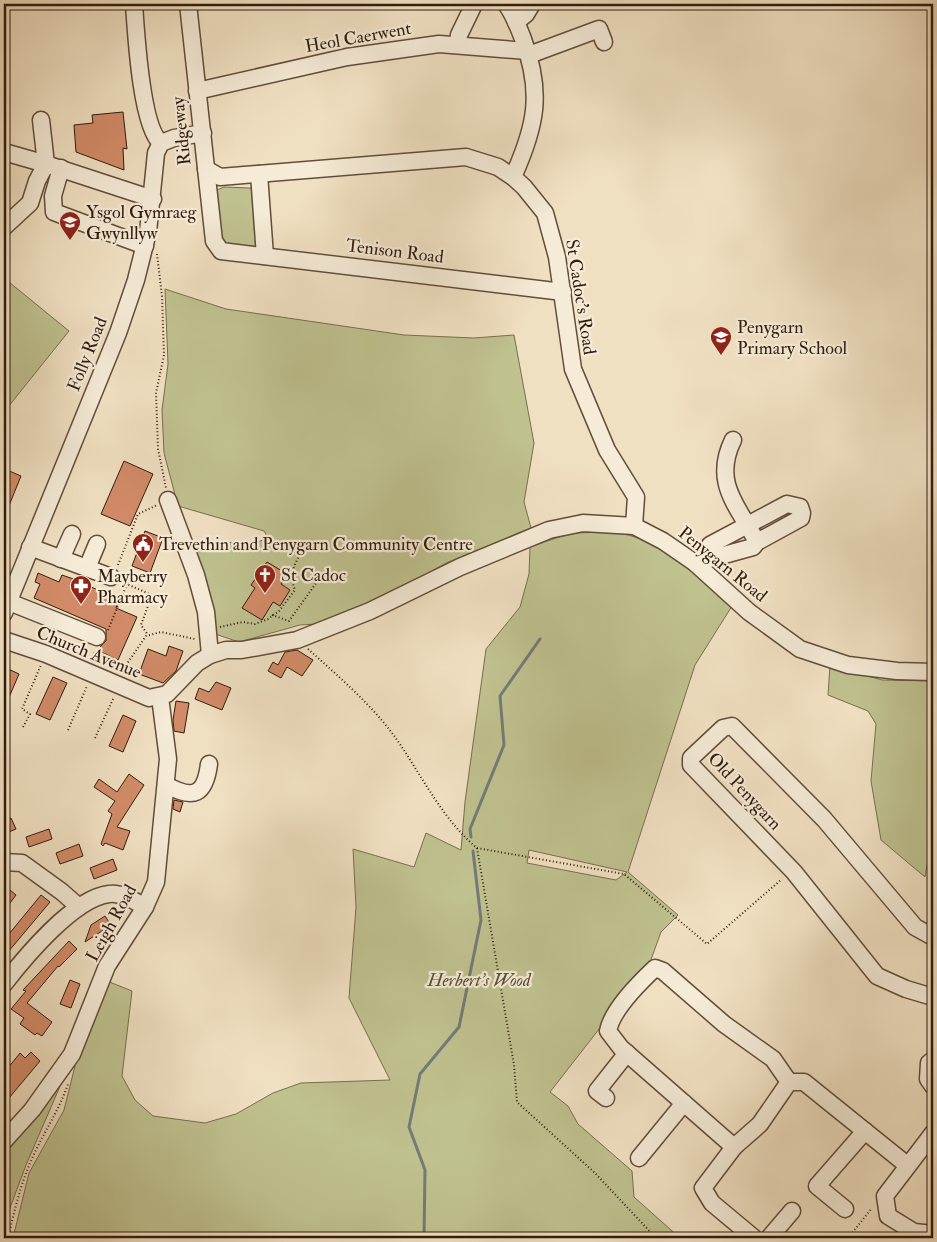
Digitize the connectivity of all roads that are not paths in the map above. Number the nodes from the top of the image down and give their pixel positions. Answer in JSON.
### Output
{"nodes":[{"id":1,"x":134,"y":4,"type":"edge"},
{"id":2,"x":188,"y":4,"type":"edge"},
{"id":3,"x":474,"y":4,"type":"edge"},
{"id":4,"x":506,"y":4,"type":"edge"},
{"id":5,"x":532,"y":4,"type":"edge"},
{"id":6,"x":516,"y":22,"type":"junction"},
{"id":7,"x":604,"y":42,"type":"dead end"},
{"id":8,"x":458,"y":44,"type":"junction"},
{"id":9,"x":528,"y":53,"type":"junction"},
{"id":10,"x":197,"y":91,"type":"junction"},
{"id":11,"x":41,"y":120,"type":"dead end"},
{"id":12,"x":203,"y":133,"type":"junction"},
{"id":13,"x":161,"y":143,"type":"junction"},
{"id":14,"x":4,"y":152,"type":"edge"},
{"id":15,"x":54,"y":166,"type":"junction"},
{"id":16,"x":206,"y":169,"type":"junction"},
{"id":17,"x":259,"y":174,"type":"junction"},
{"id":18,"x":512,"y":177,"type":"junction"},
{"id":19,"x":153,"y":198,"type":"junction"},
{"id":20,"x":4,"y":227,"type":"edge"},
{"id":21,"x":146,"y":239,"type":"junction"},
{"id":22,"x":221,"y":252,"type":"joint"},
{"id":23,"x":265,"y":256,"type":"junction"},
{"id":24,"x":563,"y":292,"type":"junction"},
{"id":25,"x":733,"y":440,"type":"dead end"},
{"id":26,"x":168,"y":500,"type":"road end"},
{"id":27,"x":748,"y":525,"type":"junction"},
{"id":28,"x":634,"y":526,"type":"junction"},
{"id":29,"x":72,"y":534,"type":"dead end"},
{"id":30,"x":757,"y":542,"type":"junction"},
{"id":31,"x":97,"y":544,"type":"dead end"},
{"id":32,"x":710,"y":545,"type":"dead end"},
{"id":33,"x":30,"y":547,"type":"junction"},
{"id":34,"x":61,"y":559,"type":"junction"},
{"id":35,"x":696,"y":563,"type":"junction"},
{"id":36,"x":87,"y":568,"type":"junction"},
{"id":37,"x":112,"y":578,"type":"road end"},
{"id":38,"x":6,"y":607,"type":"edge"},
{"id":39,"x":96,"y":637,"type":"road end"},
{"id":40,"x":4,"y":640,"type":"edge"},
{"id":41,"x":209,"y":643,"type":"junction"},
{"id":42,"x":933,"y":672,"type":"edge"},
{"id":43,"x":160,"y":697,"type":"junction"},
{"id":44,"x":209,"y":764,"type":"dead end"},
{"id":45,"x":166,"y":785,"type":"junction"},
{"id":46,"x":4,"y":862,"type":"edge"},
{"id":47,"x":79,"y":907,"type":"junction"},
{"id":48,"x":145,"y":907,"type":"junction"},
{"id":49,"x":933,"y":937,"type":"edge"},
{"id":50,"x":4,"y":984,"type":"edge"},
{"id":51,"x":933,"y":997,"type":"edge"},
{"id":52,"x":627,"y":1053,"type":"junction"},
{"id":53,"x":933,"y":1060,"type":"edge"},
{"id":54,"x":789,"y":1082,"type":"junction"},
{"id":55,"x":933,"y":1086,"type":"edge"},
{"id":56,"x":606,"y":1098,"type":"dead end"},
{"id":57,"x":684,"y":1103,"type":"junction"},
{"id":58,"x":865,"y":1131,"type":"junction"},
{"id":59,"x":933,"y":1133,"type":"edge"},
{"id":60,"x":4,"y":1140,"type":"edge"},
{"id":61,"x":734,"y":1147,"type":"junction"},
{"id":62,"x":639,"y":1158,"type":"dead end"},
{"id":63,"x":907,"y":1165,"type":"junction"},
{"id":64,"x":845,"y":1209,"type":"dead end"},
{"id":65,"x":792,"y":1211,"type":"dead end"},
{"id":66,"x":933,"y":1234,"type":"edge"},
{"id":67,"x":771,"y":1235,"type":"edge"},
{"id":68,"x":754,"y":1238,"type":"edge"}],
"edges":[{"from":1,"to":13,"type":"street"},
{"from":2,"to":10,"type":"street","name":"Ridgeway"},
{"from":3,"to":8,"type":"street"},
{"from":4,"to":6,"type":"street"},
{"from":5,"to":6,"type":"street"},
{"from":6,"to":9,"type":"street"},
{"from":7,"to":9,"type":"street"},
{"from":8,"to":9,"type":"street","name":"Heol Caerwent"},
{"from":8,"to":10,"type":"street","name":"Heol Caerwent"},
{"from":9,"to":18,"type":"street"},
{"from":10,"to":12,"type":"street","name":"Ridgeway"},
{"from":11,"to":15,"type":"street"},
{"from":12,"to":13,"type":"street"},
{"from":12,"to":16,"type":"street","name":"Ridgeway"},
{"from":13,"to":19,"type":"street","name":"Folly Road"},
{"from":14,"to":15,"type":"street"},
{"from":15,"to":19,"type":"street"},
{"from":15,"to":20,"type":"street"},
{"from":15,"to":21,"type":"street"},
{"from":16,"to":17,"type":"street","name":"St Cadoc's Road"},
{"from":16,"to":22,"type":"street","name":"Ridgeway"},
{"from":17,"to":18,"type":"street","name":"St Cadoc's Road"},
{"from":17,"to":23,"type":"street"},
{"from":18,"to":24,"type":"street","name":"St Cadoc's Road"},
{"from":19,"to":21,"type":"street","name":"Folly Road"},
{"from":21,"to":33,"type":"street","name":"Folly Road"},
{"from":22,"to":23,"type":"street","name":"Tenison Road"},
{"from":23,"to":24,"type":"street","name":"Tenison Road"},
{"from":24,"to":28,"type":"street","name":"St Cadoc's Road"},
{"from":25,"to":27,"type":"street"},
{"from":26,"to":41,"type":"street"},
{"from":27,"to":30,"type":"street"},
{"from":27,"to":30,"type":"street"},
{"from":27,"to":32,"type":"street"},
{"from":28,"to":35,"type":"street","name":"Penygarn Road"},
{"from":28,"to":41,"type":"street","name":"Penygarn Road"},
{"from":29,"to":34,"type":"street"},
{"from":30,"to":35,"type":"street"},
{"from":31,"to":36,"type":"street"},
{"from":33,"to":34,"type":"street"},
{"from":33,"to":38,"type":"street","name":"Folly Road"},
{"from":34,"to":36,"type":"street"},
{"from":35,"to":42,"type":"street","name":"Penygarn Road"},
{"from":36,"to":37,"type":"street"},
{"from":38,"to":39,"type":"street"},
{"from":40,"to":43,"type":"street","name":"Church Avenue"},
{"from":41,"to":43,"type":"street","name":"Penygarn Road"},
{"from":43,"to":45,"type":"street","name":"Leigh Road"},
{"from":44,"to":45,"type":"street"},
{"from":45,"to":48,"type":"street","name":"Leigh Road"},
{"from":46,"to":47,"type":"street"},
{"from":47,"to":48,"type":"street"},
{"from":47,"to":50,"type":"street"},
{"from":48,"to":60,"type":"street","name":"Leigh Road"},
{"from":49,"to":51,"type":"street","name":"Old Penygarn"},
{"from":52,"to":54,"type":"street"},
{"from":52,"to":56,"type":"street"},
{"from":52,"to":57,"type":"street"},
{"from":53,"to":55,"type":"street"},
{"from":54,"to":58,"type":"street"},
{"from":54,"to":61,"type":"street"},
{"from":57,"to":61,"type":"street"},
{"from":57,"to":62,"type":"street"},
{"from":58,"to":63,"type":"street"},
{"from":58,"to":64,"type":"street"},
{"from":59,"to":63,"type":"street"},
{"from":61,"to":68,"type":"street"},
{"from":63,"to":66,"type":"street"},
{"from":65,"to":67,"type":"street"}]}
